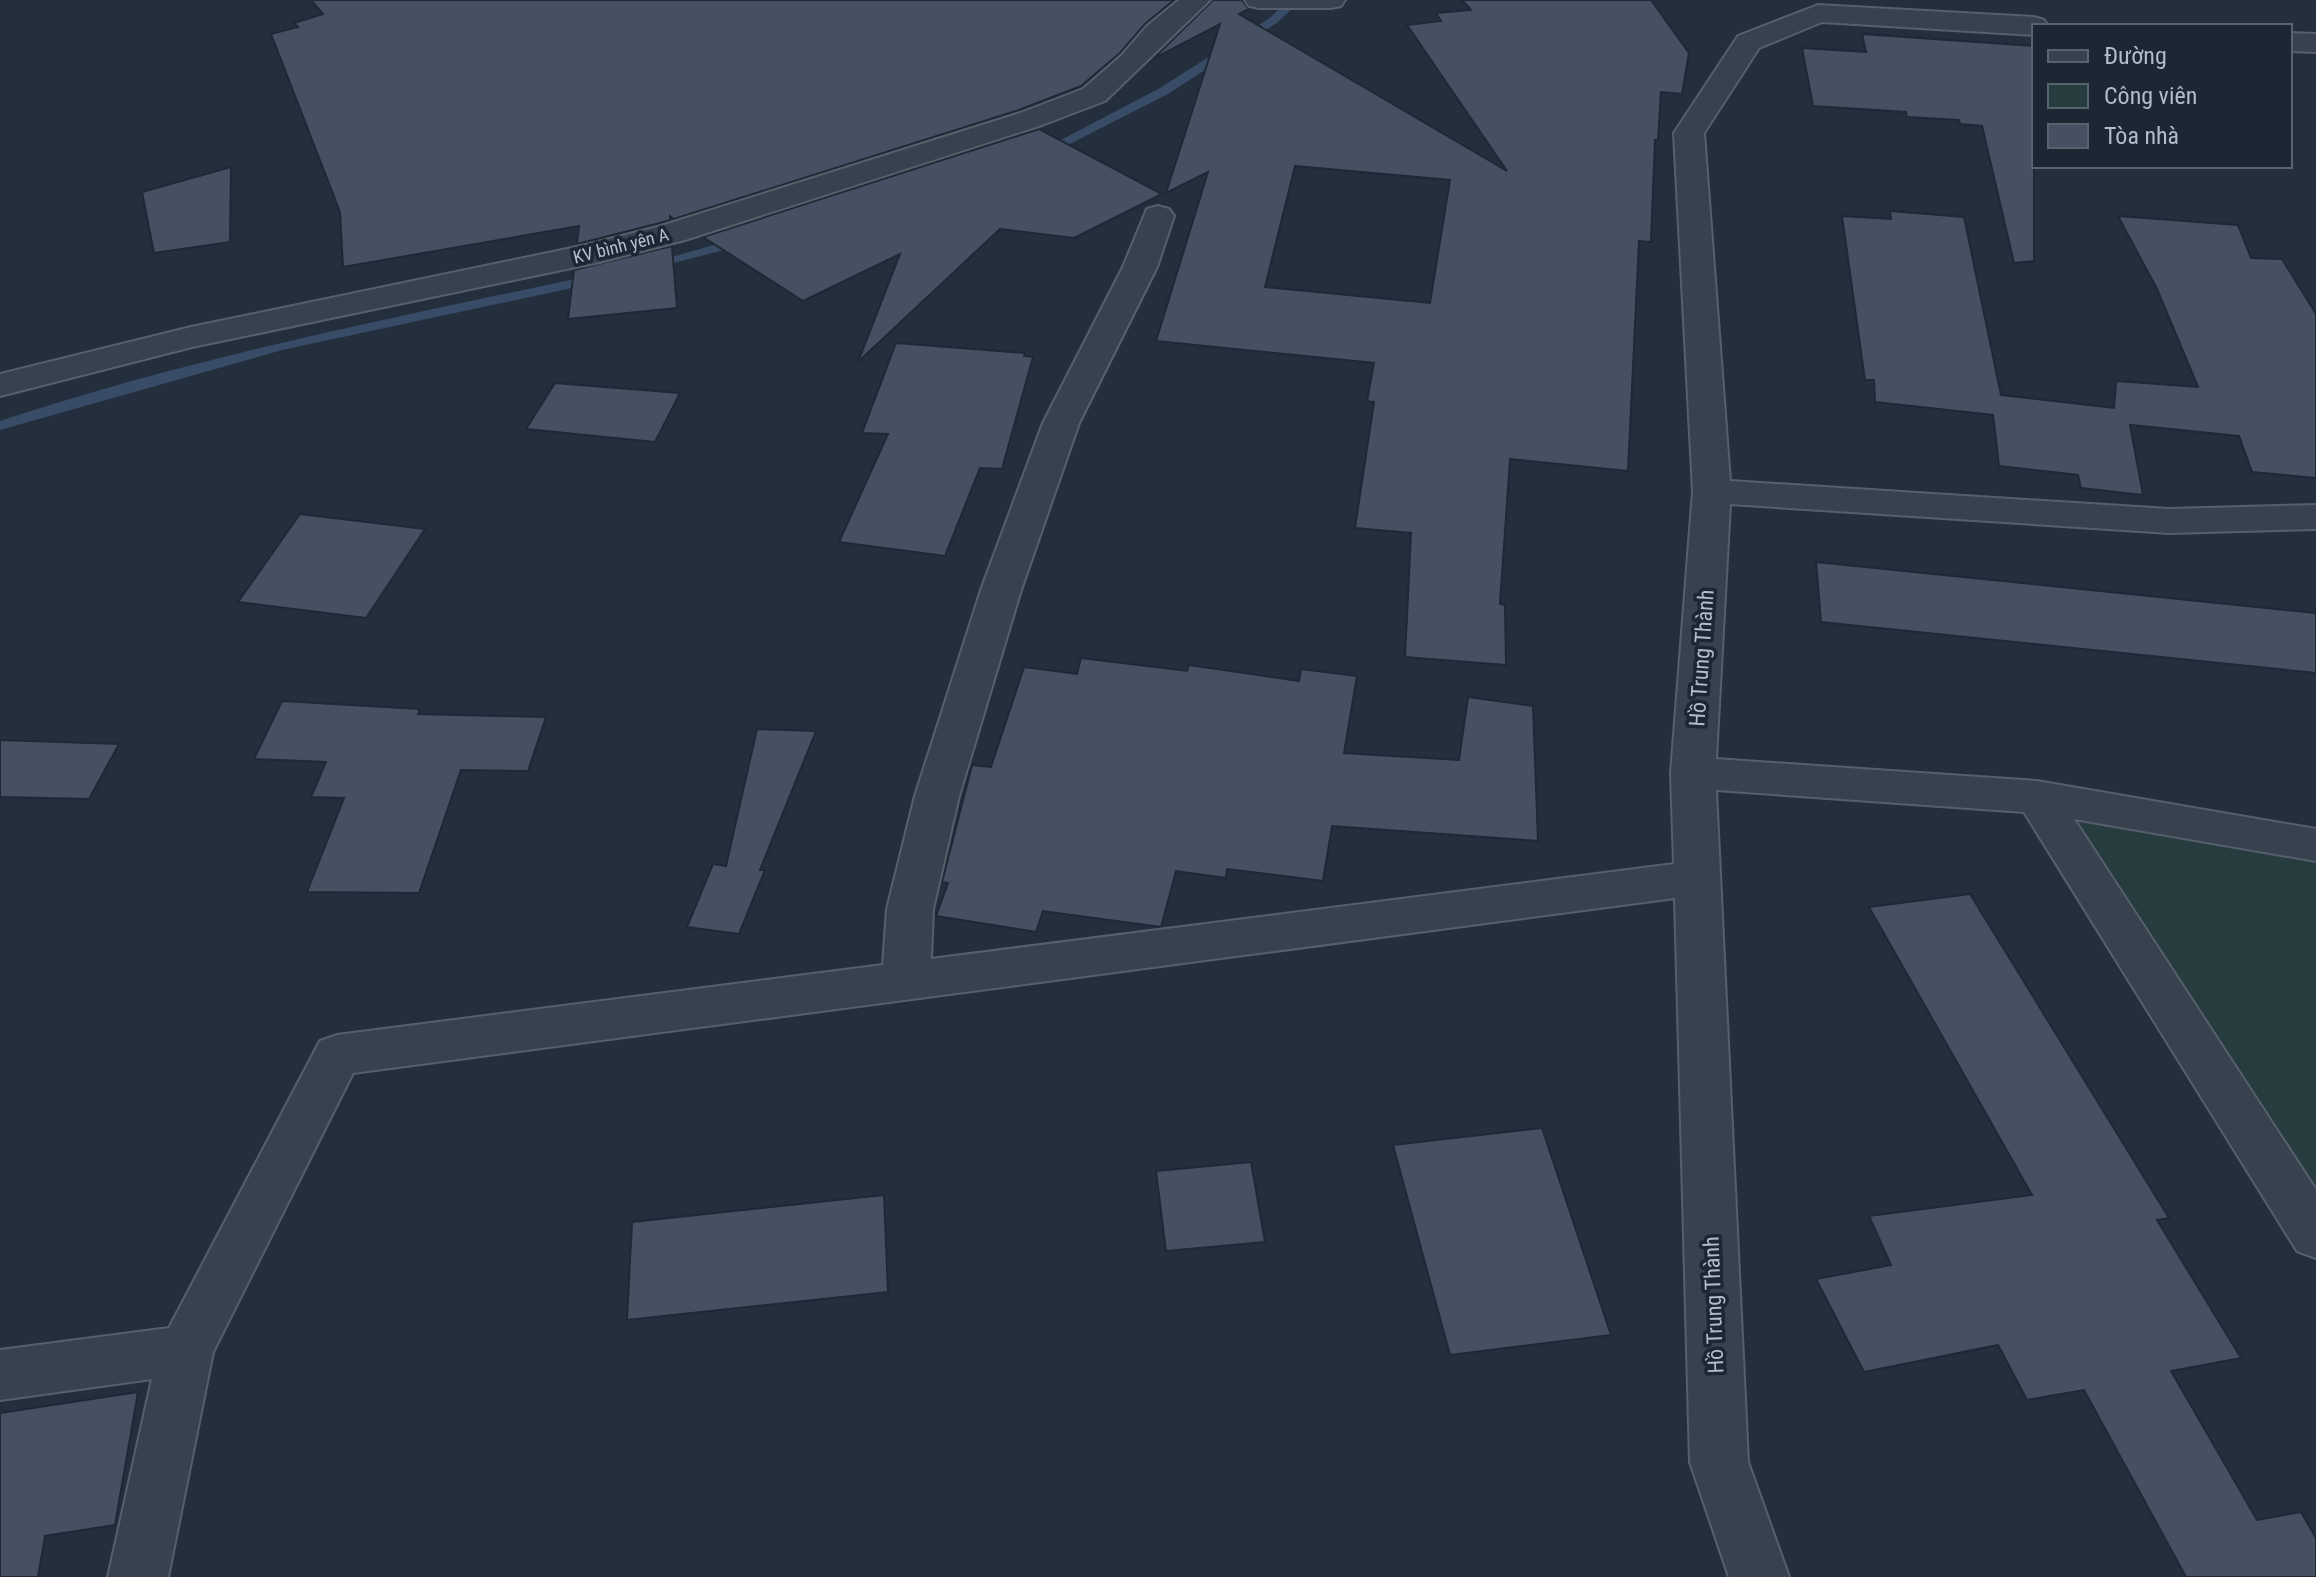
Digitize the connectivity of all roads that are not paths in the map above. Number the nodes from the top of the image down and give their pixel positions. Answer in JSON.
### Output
{"nodes":[{"id":1,"x":1196,"y":0,"type":"edge"},
{"id":2,"x":1817,"y":7,"type":"edge"},
{"id":3,"x":2032,"y":26,"type":"edge"},
{"id":4,"x":2292,"y":42,"type":"edge"},
{"id":5,"x":2316,"y":43,"type":"edge"},
{"id":6,"x":1158,"y":216,"type":"dead end"},
{"id":7,"x":0,"y":385,"type":"edge"},
{"id":8,"x":1712,"y":491,"type":"junction"},
{"id":9,"x":2316,"y":517,"type":"edge"},
{"id":10,"x":1693,"y":773,"type":"junction"},
{"id":11,"x":2037,"y":797,"type":"junction"},
{"id":12,"x":2316,"y":845,"type":"edge"},
{"id":13,"x":1696,"y":878,"type":"junction"},
{"id":14,"x":906,"y":982,"type":"junction"},
{"id":15,"x":2316,"y":1235,"type":"edge"},
{"id":16,"x":186,"y":1350,"type":"junction"},
{"id":17,"x":0,"y":1375,"type":"edge"},
{"id":18,"x":138,"y":1577,"type":"edge"},
{"id":19,"x":1759,"y":1577,"type":"edge"}],
"edges":[{"from":1,"to":7,"type":"street","name":"KV bình yên A"},
{"from":2,"to":3,"type":"street","name":"Hồ Trung Thành"},
{"from":2,"to":8,"type":"street","name":"Hồ Trung Thành"},
{"from":4,"to":5,"type":"street"},
{"from":6,"to":14,"type":"street"},
{"from":8,"to":9,"type":"street"},
{"from":8,"to":10,"type":"street","name":"Hồ Trung Thành"},
{"from":10,"to":11,"type":"street"},
{"from":10,"to":13,"type":"street","name":"Hồ Trung Thành"},
{"from":11,"to":12,"type":"street"},
{"from":11,"to":15,"type":"street"},
{"from":13,"to":14,"type":"street"},
{"from":13,"to":19,"type":"street","name":"Hồ Trung Thành"},
{"from":14,"to":16,"type":"street"},
{"from":16,"to":17,"type":"street"},
{"from":16,"to":18,"type":"street"}]}
